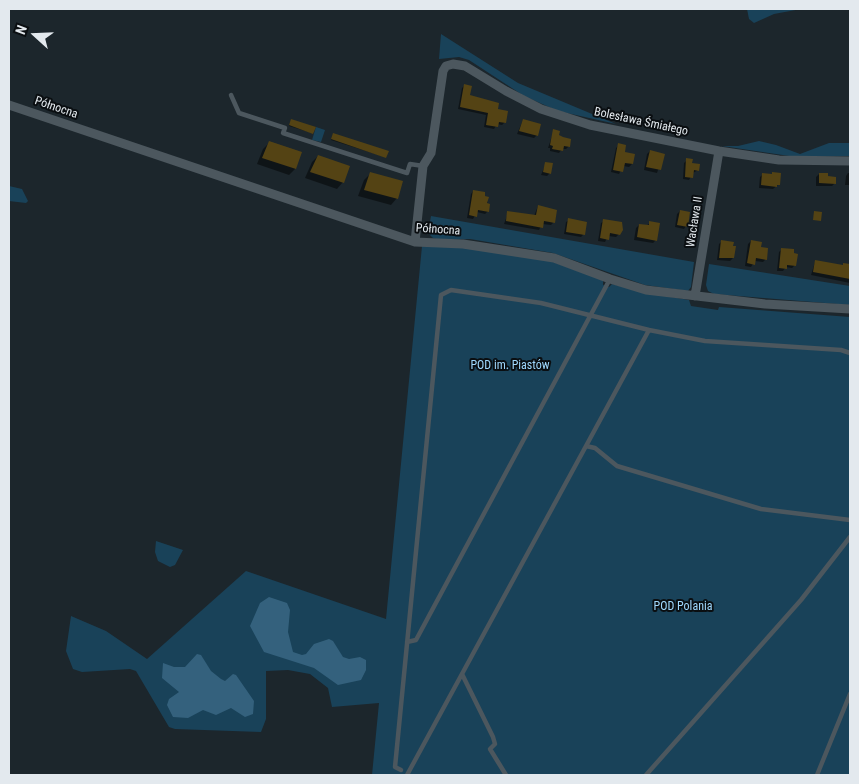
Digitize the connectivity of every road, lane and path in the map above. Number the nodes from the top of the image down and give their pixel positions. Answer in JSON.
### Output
{"nodes":[{"id":1,"x":231,"y":95,"type":"dead end"},
{"id":2,"x":9,"y":105,"type":"edge"},
{"id":3,"x":719,"y":151,"type":"junction"},
{"id":4,"x":850,"y":161,"type":"edge"},
{"id":5,"x":423,"y":166,"type":"junction"},
{"id":6,"x":415,"y":242,"type":"junction"},
{"id":7,"x":610,"y":279,"type":"junction"},
{"id":8,"x":695,"y":296,"type":"junction"},
{"id":9,"x":850,"y":308,"type":"edge"},
{"id":10,"x":591,"y":314,"type":"junction"},
{"id":11,"x":649,"y":330,"type":"junction"},
{"id":12,"x":850,"y":353,"type":"edge"},
{"id":13,"x":586,"y":446,"type":"junction"},
{"id":14,"x":850,"y":520,"type":"edge"},
{"id":15,"x":850,"y":537,"type":"edge"},
{"id":16,"x":407,"y":642,"type":"junction"},
{"id":17,"x":462,"y":674,"type":"junction"},
{"id":18,"x":850,"y":694,"type":"edge"},
{"id":19,"x":401,"y":770,"type":"dead end"},
{"id":20,"x":407,"y":775,"type":"edge"},
{"id":21,"x":506,"y":775,"type":"edge"},
{"id":22,"x":646,"y":775,"type":"edge"},
{"id":23,"x":817,"y":775,"type":"edge"}],
"edges":[{"from":1,"to":5,"type":"lane"},
{"from":2,"to":6,"type":"street","name":"Północna"},
{"from":3,"to":4,"type":"street","name":"Bolesława Śmiałego"},
{"from":3,"to":5,"type":"street","name":"Bolesława Śmiałego"},
{"from":3,"to":8,"type":"street","name":"Wacława II"},
{"from":5,"to":6,"type":"street"},
{"from":6,"to":7,"type":"street","name":"Północna"},
{"from":7,"to":8,"type":"street","name":"Północna"},
{"from":7,"to":10,"type":"lane"},
{"from":8,"to":9,"type":"street","name":"Północna"},
{"from":10,"to":11,"type":"lane"},
{"from":10,"to":16,"type":"lane"},
{"from":10,"to":16,"type":"lane"},
{"from":11,"to":12,"type":"lane"},
{"from":11,"to":13,"type":"lane"},
{"from":13,"to":14,"type":"lane"},
{"from":13,"to":17,"type":"lane"},
{"from":15,"to":22,"type":"lane"},
{"from":16,"to":19,"type":"lane"},
{"from":17,"to":20,"type":"lane"},
{"from":17,"to":21,"type":"lane"},
{"from":18,"to":23,"type":"lane"}]}
